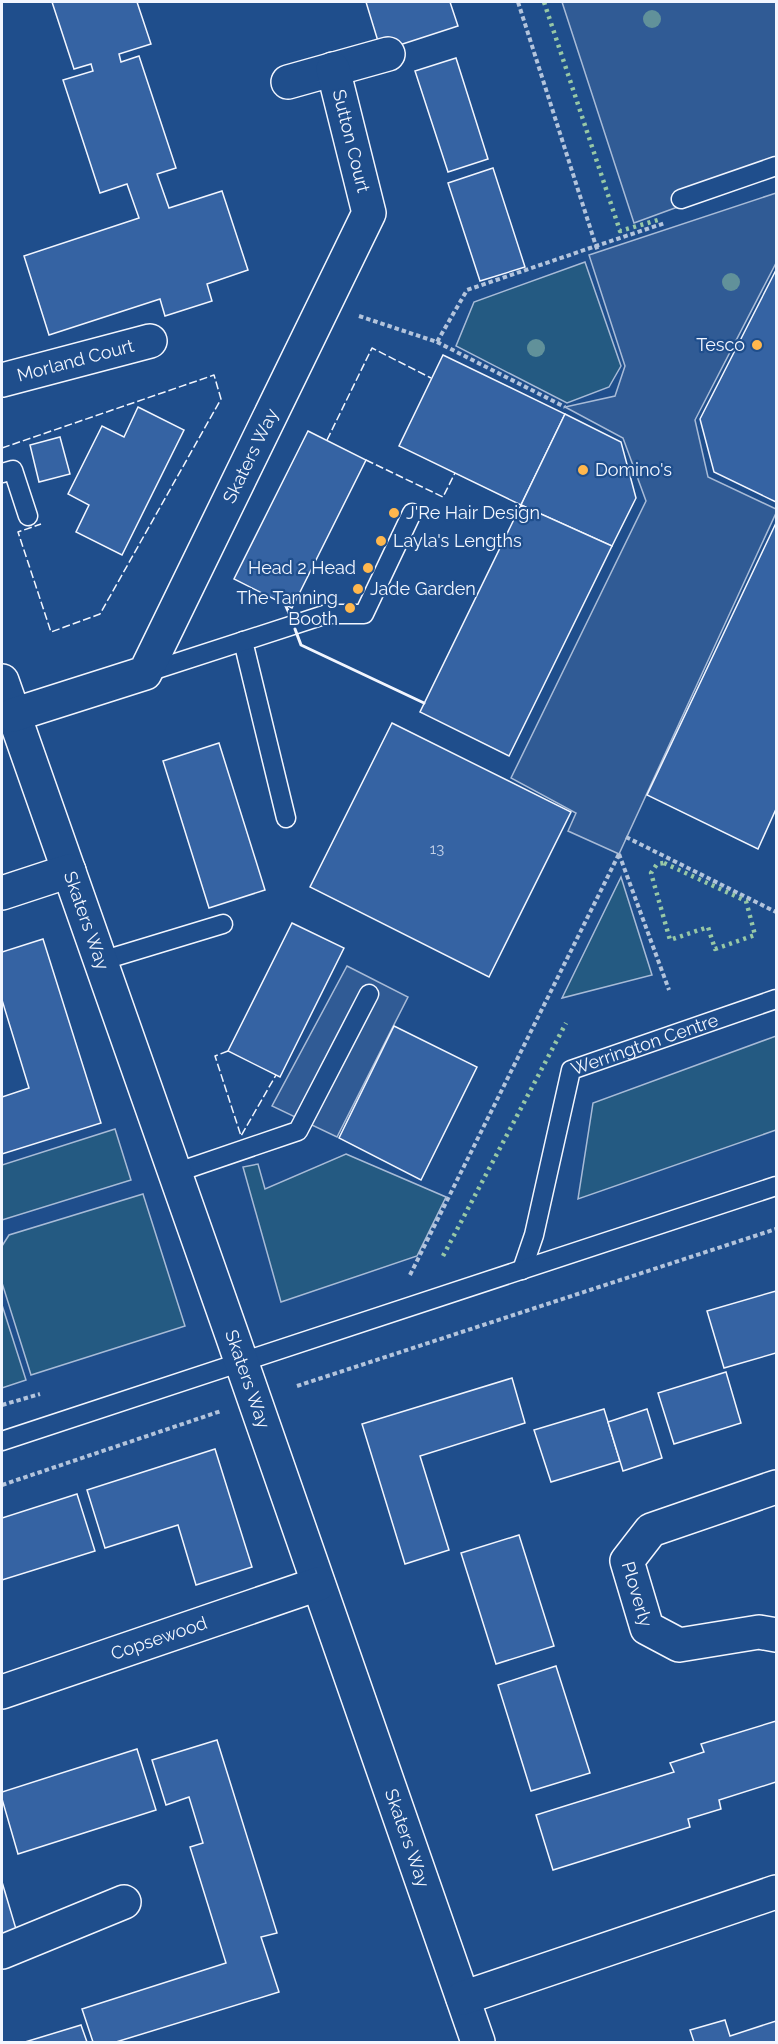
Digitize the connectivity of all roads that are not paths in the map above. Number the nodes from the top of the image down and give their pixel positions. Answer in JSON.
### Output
{"nodes":[{"id":1,"x":388,"y":54,"type":"dead end"},
{"id":2,"x":333,"y":69,"type":"junction"},
{"id":3,"x":288,"y":82,"type":"dead end"},
{"id":4,"x":777,"y":166,"type":"edge"},
{"id":5,"x":681,"y":199,"type":"dead end"},
{"id":6,"x":369,"y":213,"type":"joint"},
{"id":7,"x":150,"y":341,"type":"dead end"},
{"id":8,"x":2,"y":380,"type":"edge"},
{"id":9,"x":2,"y":473,"type":"edge"},
{"id":10,"x":412,"y":513,"type":"dead end"},
{"id":11,"x":27,"y":516,"type":"dead end"},
{"id":12,"x":243,"y":641,"type":"junction"},
{"id":13,"x":145,"y":673,"type":"junction"},
{"id":14,"x":2,"y":681,"type":"edge"},
{"id":15,"x":13,"y":716,"type":"junction"},
{"id":16,"x":286,"y":818,"type":"dead end"},
{"id":17,"x":69,"y":871,"type":"junction"},
{"id":18,"x":2,"y":893,"type":"edge"},
{"id":19,"x":223,"y":924,"type":"dead end"},
{"id":20,"x":101,"y":961,"type":"junction"},
{"id":21,"x":369,"y":994,"type":"dead end"},
{"id":22,"x":777,"y":999,"type":"edge"},
{"id":23,"x":175,"y":1173,"type":"junction"},
{"id":24,"x":777,"y":1186,"type":"edge"},
{"id":25,"x":522,"y":1270,"type":"junction"},
{"id":26,"x":241,"y":1362,"type":"junction"},
{"id":27,"x":2,"y":1441,"type":"edge"},
{"id":28,"x":777,"y":1487,"type":"edge"},
{"id":29,"x":318,"y":1584,"type":"junction"},
{"id":30,"x":777,"y":1635,"type":"edge"},
{"id":31,"x":2,"y":1692,"type":"edge"},
{"id":32,"x":777,"y":1892,"type":"edge"},
{"id":33,"x":124,"y":1902,"type":"dead end"},
{"id":34,"x":2,"y":1952,"type":"edge"},
{"id":35,"x":463,"y":1998,"type":"junction"},
{"id":36,"x":478,"y":2043,"type":"edge"}],
"edges":[{"from":1,"to":2,"type":"street","name":"Sutton Court"},
{"from":2,"to":3,"type":"street","name":"Sutton Court"},
{"from":2,"to":6,"type":"street","name":"Sutton Court"},
{"from":4,"to":5,"type":"lane"},
{"from":6,"to":13,"type":"street","name":"Skaters Way"},
{"from":7,"to":8,"type":"street","name":"Morland Court"},
{"from":9,"to":11,"type":"lane"},
{"from":10,"to":12,"type":"lane"},
{"from":12,"to":13,"type":"lane"},
{"from":12,"to":16,"type":"lane"},
{"from":13,"to":15,"type":"street"},
{"from":14,"to":15,"type":"street","name":"Skaters Way"},
{"from":15,"to":17,"type":"street","name":"Skaters Way"},
{"from":17,"to":18,"type":"street"},
{"from":17,"to":20,"type":"street","name":"Skaters Way"},
{"from":19,"to":20,"type":"lane"},
{"from":20,"to":23,"type":"street","name":"Skaters Way"},
{"from":21,"to":23,"type":"lane"},
{"from":22,"to":25,"type":"lane","name":"Werrington Centre"},
{"from":23,"to":26,"type":"street","name":"Skaters Way"},
{"from":24,"to":25,"type":"lane"},
{"from":25,"to":26,"type":"lane"},
{"from":26,"to":27,"type":"lane"},
{"from":26,"to":29,"type":"street","name":"Skaters Way"},
{"from":28,"to":30,"type":"street","name":"Ploverly"},
{"from":29,"to":31,"type":"street","name":"Copsewood"},
{"from":29,"to":35,"type":"street","name":"Skaters Way"},
{"from":32,"to":35,"type":"street"},
{"from":33,"to":34,"type":"street"},
{"from":35,"to":36,"type":"street","name":"Skaters Way"}]}
